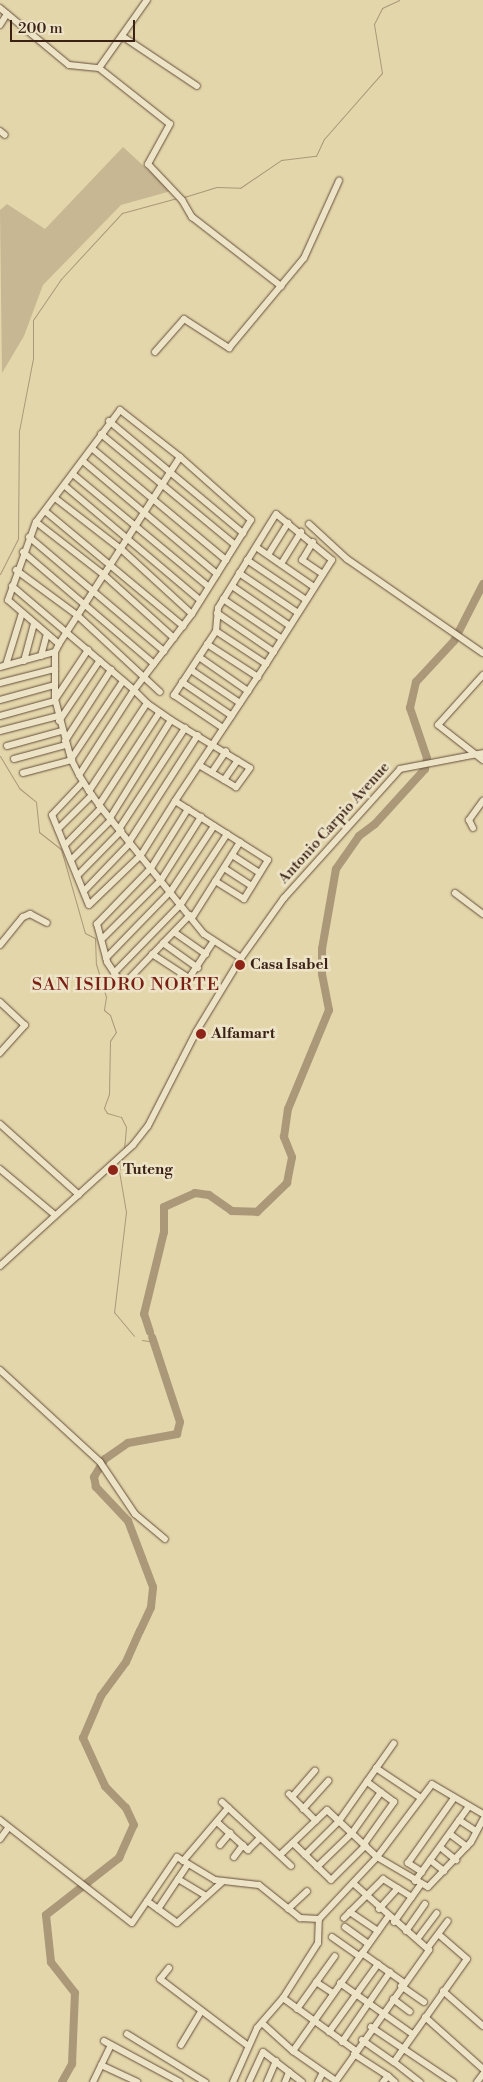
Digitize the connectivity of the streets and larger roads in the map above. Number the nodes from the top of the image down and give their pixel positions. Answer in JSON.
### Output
{"nodes":[{"id":1,"x":147,"y":0,"type":"edge"},
{"id":2,"x":0,"y":8,"type":"edge"},
{"id":3,"x":7,"y":14,"type":"junction"},
{"id":4,"x":0,"y":25,"type":"edge"},
{"id":5,"x":122,"y":36,"type":"junction"},
{"id":6,"x":99,"y":68,"type":"junction"},
{"id":7,"x":197,"y":86,"type":"dead end"},
{"id":8,"x":339,"y":181,"type":"dead end"},
{"id":9,"x":281,"y":286,"type":"junction"},
{"id":10,"x":154,"y":352,"type":"dead end"},
{"id":11,"x":109,"y":421,"type":"junction"},
{"id":12,"x":100,"y":434,"type":"junction"},
{"id":13,"x":94,"y":450,"type":"junction"},
{"id":14,"x":180,"y":457,"type":"junction"},
{"id":15,"x":84,"y":462,"type":"junction"},
{"id":16,"x":173,"y":471,"type":"junction"},
{"id":17,"x":74,"y":475,"type":"junction"},
{"id":18,"x":164,"y":484,"type":"junction"},
{"id":19,"x":65,"y":486,"type":"junction"},
{"id":20,"x":55,"y":498,"type":"junction"},
{"id":21,"x":155,"y":498,"type":"junction"},
{"id":22,"x":45,"y":511,"type":"junction"},
{"id":23,"x":146,"y":511,"type":"junction"},
{"id":24,"x":36,"y":522,"type":"junction"},
{"id":25,"x":288,"y":523,"type":"junction"},
{"id":26,"x":137,"y":524,"type":"junction"},
{"id":27,"x":309,"y":524,"type":"dead end"},
{"id":28,"x":301,"y":532,"type":"junction"},
{"id":29,"x":243,"y":533,"type":"junction"},
{"id":30,"x":30,"y":536,"type":"junction"},
{"id":31,"x":129,"y":538,"type":"junction"},
{"id":32,"x":313,"y":542,"type":"junction"},
{"id":33,"x":235,"y":545,"type":"junction"},
{"id":34,"x":256,"y":547,"type":"junction"},
{"id":35,"x":121,"y":549,"type":"junction"},
{"id":36,"x":23,"y":552,"type":"junction"},
{"id":37,"x":268,"y":555,"type":"junction"},
{"id":38,"x":226,"y":560,"type":"junction"},
{"id":39,"x":247,"y":560,"type":"junction"},
{"id":40,"x":112,"y":563,"type":"junction"},
{"id":41,"x":281,"y":564,"type":"junction"},
{"id":42,"x":16,"y":570,"type":"junction"},
{"id":43,"x":239,"y":573,"type":"junction"},
{"id":44,"x":217,"y":574,"type":"junction"},
{"id":45,"x":323,"y":574,"type":"junction"},
{"id":46,"x":104,"y":575,"type":"junction"},
{"id":47,"x":12,"y":586,"type":"junction"},
{"id":48,"x":232,"y":586,"type":"junction"},
{"id":49,"x":209,"y":587,"type":"junction"},
{"id":50,"x":314,"y":587,"type":"junction"},
{"id":51,"x":94,"y":590,"type":"junction"},
{"id":52,"x":224,"y":599,"type":"junction"},
{"id":53,"x":200,"y":600,"type":"junction"},
{"id":54,"x":306,"y":600,"type":"junction"},
{"id":55,"x":86,"y":602,"type":"junction"},
{"id":56,"x":22,"y":613,"type":"junction"},
{"id":57,"x":218,"y":613,"type":"junction"},
{"id":58,"x":298,"y":613,"type":"junction"},
{"id":59,"x":192,"y":614,"type":"junction"},
{"id":60,"x":77,"y":615,"type":"junction"},
{"id":61,"x":34,"y":624,"type":"junction"},
{"id":62,"x":183,"y":626,"type":"junction"},
{"id":63,"x":290,"y":626,"type":"junction"},
{"id":64,"x":67,"y":631,"type":"junction"},
{"id":65,"x":216,"y":631,"type":"junction"},
{"id":66,"x":47,"y":634,"type":"junction"},
{"id":67,"x":174,"y":638,"type":"junction"},
{"id":68,"x":282,"y":639,"type":"junction"},
{"id":69,"x":59,"y":644,"type":"junction"},
{"id":70,"x":207,"y":644,"type":"junction"},
{"id":71,"x":88,"y":650,"type":"junction"},
{"id":72,"x":164,"y":651,"type":"junction"},
{"id":73,"x":55,"y":652,"type":"junction"},
{"id":74,"x":274,"y":652,"type":"junction"},
{"id":75,"x":483,"y":653,"type":"edge"},
{"id":76,"x":42,"y":656,"type":"junction"},
{"id":77,"x":199,"y":657,"type":"junction"},
{"id":78,"x":100,"y":660,"type":"junction"},
{"id":79,"x":24,"y":661,"type":"junction"},
{"id":80,"x":154,"y":664,"type":"junction"},
{"id":81,"x":266,"y":664,"type":"junction"},
{"id":82,"x":3,"y":666,"type":"edge"},
{"id":83,"x":55,"y":669,"type":"junction"},
{"id":84,"x":111,"y":670,"type":"junction"},
{"id":85,"x":191,"y":670,"type":"junction"},
{"id":86,"x":483,"y":675,"type":"edge"},
{"id":87,"x":144,"y":677,"type":"junction"},
{"id":88,"x":258,"y":677,"type":"junction"},
{"id":89,"x":123,"y":680,"type":"junction"},
{"id":90,"x":182,"y":682,"type":"junction"},
{"id":91,"x":0,"y":683,"type":"edge"},
{"id":92,"x":55,"y":685,"type":"junction"},
{"id":93,"x":134,"y":690,"type":"junction"},
{"id":94,"x":248,"y":691,"type":"junction"},
{"id":95,"x":160,"y":692,"type":"dead end"},
{"id":96,"x":0,"y":700,"type":"edge"},
{"id":97,"x":55,"y":700,"type":"junction"},
{"id":98,"x":147,"y":703,"type":"junction"},
{"id":99,"x":240,"y":703,"type":"junction"},
{"id":100,"x":159,"y":713,"type":"junction"},
{"id":101,"x":0,"y":716,"type":"edge"},
{"id":102,"x":232,"y":716,"type":"junction"},
{"id":103,"x":58,"y":718,"type":"junction"},
{"id":104,"x":172,"y":720,"type":"junction"},
{"id":105,"x":185,"y":728,"type":"junction"},
{"id":106,"x":223,"y":728,"type":"junction"},
{"id":107,"x":0,"y":731,"type":"edge"},
{"id":108,"x":62,"y":731,"type":"junction"},
{"id":109,"x":198,"y":735,"type":"junction"},
{"id":110,"x":65,"y":743,"type":"junction"},
{"id":111,"x":213,"y":743,"type":"junction"},
{"id":112,"x":7,"y":746,"type":"dead end"},
{"id":113,"x":226,"y":751,"type":"junction"},
{"id":114,"x":483,"y":753,"type":"edge"},
{"id":115,"x":475,"y":754,"type":"junction"},
{"id":116,"x":14,"y":759,"type":"dead end"},
{"id":117,"x":72,"y":759,"type":"junction"},
{"id":118,"x":238,"y":760,"type":"junction"},
{"id":119,"x":483,"y":760,"type":"edge"},
{"id":120,"x":199,"y":765,"type":"junction"},
{"id":121,"x":212,"y":772,"type":"junction"},
{"id":122,"x":23,"y":773,"type":"dead end"},
{"id":123,"x":79,"y":775,"type":"junction"},
{"id":124,"x":224,"y":780,"type":"junction"},
{"id":125,"x":83,"y":782,"type":"junction"},
{"id":126,"x":91,"y":793,"type":"junction"},
{"id":127,"x":175,"y":801,"type":"junction"},
{"id":128,"x":483,"y":801,"type":"edge"},
{"id":129,"x":100,"y":807,"type":"junction"},
{"id":130,"x":188,"y":809,"type":"junction"},
{"id":131,"x":201,"y":817,"type":"junction"},
{"id":132,"x":111,"y":819,"type":"junction"},
{"id":133,"x":214,"y":826,"type":"junction"},
{"id":134,"x":473,"y":828,"type":"dead end"},
{"id":135,"x":58,"y":829,"type":"junction"},
{"id":136,"x":120,"y":830,"type":"junction"},
{"id":137,"x":227,"y":834,"type":"junction"},
{"id":138,"x":130,"y":842,"type":"junction"},
{"id":139,"x":240,"y":842,"type":"junction"},
{"id":140,"x":65,"y":845,"type":"junction"},
{"id":141,"x":141,"y":855,"type":"junction"},
{"id":142,"x":232,"y":855,"type":"junction"},
{"id":143,"x":72,"y":860,"type":"junction"},
{"id":144,"x":151,"y":868,"type":"junction"},
{"id":145,"x":224,"y":868,"type":"junction"},
{"id":146,"x":260,"y":873,"type":"junction"},
{"id":147,"x":78,"y":875,"type":"junction"},
{"id":148,"x":161,"y":880,"type":"junction"},
{"id":149,"x":216,"y":881,"type":"junction"},
{"id":150,"x":252,"y":886,"type":"junction"},
{"id":151,"x":85,"y":890,"type":"junction"},
{"id":152,"x":170,"y":892,"type":"junction"},
{"id":153,"x":455,"y":893,"type":"dead end"},
{"id":154,"x":181,"y":904,"type":"junction"},
{"id":155,"x":483,"y":914,"type":"edge"},
{"id":156,"x":191,"y":916,"type":"junction"},
{"id":157,"x":47,"y":923,"type":"dead end"},
{"id":158,"x":174,"y":932,"type":"junction"},
{"id":159,"x":104,"y":938,"type":"junction"},
{"id":160,"x":213,"y":942,"type":"junction"},
{"id":161,"x":163,"y":943,"type":"junction"},
{"id":162,"x":0,"y":945,"type":"edge"},
{"id":163,"x":152,"y":954,"type":"junction"},
{"id":164,"x":206,"y":954,"type":"junction"},
{"id":165,"x":106,"y":958,"type":"junction"},
{"id":166,"x":241,"y":958,"type":"junction"},
{"id":167,"x":198,"y":968,"type":"junction"},
{"id":168,"x":114,"y":973,"type":"junction"},
{"id":169,"x":0,"y":1002,"type":"edge"},
{"id":170,"x":0,"y":1053,"type":"edge"},
{"id":171,"x":0,"y":1124,"type":"edge"},
{"id":172,"x":0,"y":1170,"type":"edge"},
{"id":173,"x":79,"y":1195,"type":"junction"},
{"id":174,"x":55,"y":1215,"type":"junction"},
{"id":175,"x":0,"y":1266,"type":"edge"},
{"id":176,"x":0,"y":1370,"type":"edge"},
{"id":177,"x":165,"y":1539,"type":"dead end"},
{"id":178,"x":394,"y":1743,"type":"dead end"},
{"id":179,"x":376,"y":1768,"type":"junction"},
{"id":180,"x":315,"y":1771,"type":"dead end"},
{"id":181,"x":328,"y":1781,"type":"dead end"},
{"id":182,"x":367,"y":1782,"type":"junction"},
{"id":183,"x":381,"y":1792,"type":"junction"},
{"id":184,"x":421,"y":1798,"type":"junction"},
{"id":185,"x":454,"y":1798,"type":"junction"},
{"id":186,"x":222,"y":1802,"type":"dead end"},
{"id":187,"x":469,"y":1806,"type":"junction"},
{"id":188,"x":228,"y":1808,"type":"junction"},
{"id":189,"x":303,"y":1809,"type":"junction"},
{"id":190,"x":483,"y":1814,"type":"edge"},
{"id":191,"x":483,"y":1819,"type":"edge"},
{"id":192,"x":0,"y":1820,"type":"edge"},
{"id":193,"x":459,"y":1820,"type":"junction"},
{"id":194,"x":316,"y":1821,"type":"junction"},
{"id":195,"x":339,"y":1821,"type":"junction"},
{"id":196,"x":217,"y":1822,"type":"junction"},
{"id":197,"x":8,"y":1828,"type":"junction"},
{"id":198,"x":476,"y":1831,"type":"junction"},
{"id":199,"x":230,"y":1833,"type":"junction"},
{"id":200,"x":352,"y":1833,"type":"junction"},
{"id":201,"x":450,"y":1834,"type":"junction"},
{"id":202,"x":260,"y":1838,"type":"junction"},
{"id":203,"x":0,"y":1839,"type":"edge"},
{"id":204,"x":293,"y":1843,"type":"junction"},
{"id":205,"x":220,"y":1845,"type":"dead end"},
{"id":206,"x":365,"y":1845,"type":"junction"},
{"id":207,"x":243,"y":1846,"type":"junction"},
{"id":208,"x":440,"y":1847,"type":"junction"},
{"id":209,"x":466,"y":1847,"type":"junction"},
{"id":210,"x":280,"y":1855,"type":"junction"},
{"id":211,"x":305,"y":1855,"type":"junction"},
{"id":212,"x":234,"y":1857,"type":"dead end"},
{"id":213,"x":377,"y":1857,"type":"junction"},
{"id":214,"x":430,"y":1860,"type":"junction"},
{"id":215,"x":456,"y":1860,"type":"junction"},
{"id":216,"x":186,"y":1862,"type":"junction"},
{"id":217,"x":292,"y":1866,"type":"dead end"},
{"id":218,"x":318,"y":1867,"type":"junction"},
{"id":219,"x":444,"y":1870,"type":"junction"},
{"id":220,"x":422,"y":1872,"type":"junction"},
{"id":221,"x":178,"y":1879,"type":"junction"},
{"id":222,"x":222,"y":1882,"type":"junction"},
{"id":223,"x":353,"y":1883,"type":"junction"},
{"id":224,"x":418,"y":1883,"type":"junction"},
{"id":225,"x":398,"y":1888,"type":"junction"},
{"id":226,"x":307,"y":1891,"type":"dead end"},
{"id":227,"x":206,"y":1896,"type":"junction"},
{"id":228,"x":365,"y":1896,"type":"junction"},
{"id":229,"x":412,"y":1897,"type":"junction"},
{"id":230,"x":147,"y":1901,"type":"junction"},
{"id":231,"x":425,"y":1904,"type":"dead end"},
{"id":232,"x":158,"y":1909,"type":"junction"},
{"id":233,"x":288,"y":1909,"type":"junction"},
{"id":234,"x":379,"y":1909,"type":"junction"},
{"id":235,"x":350,"y":1912,"type":"junction"},
{"id":236,"x":437,"y":1913,"type":"dead end"},
{"id":237,"x":388,"y":1917,"type":"junction"},
{"id":238,"x":344,"y":1918,"type":"dead end"},
{"id":239,"x":319,"y":1919,"type":"junction"},
{"id":240,"x":448,"y":1921,"type":"dead end"},
{"id":241,"x":394,"y":1922,"type":"junction"},
{"id":242,"x":345,"y":1927,"type":"dead end"},
{"id":243,"x":406,"y":1930,"type":"junction"},
{"id":244,"x":378,"y":1931,"type":"junction"},
{"id":245,"x":438,"y":1935,"type":"junction"},
{"id":246,"x":332,"y":1936,"type":"dead end"},
{"id":247,"x":418,"y":1938,"type":"junction"},
{"id":248,"x":368,"y":1944,"type":"junction"},
{"id":249,"x":429,"y":1946,"type":"junction"},
{"id":250,"x":360,"y":1955,"type":"junction"},
{"id":251,"x":335,"y":1956,"type":"dead end"},
{"id":252,"x":378,"y":1964,"type":"junction"},
{"id":253,"x":169,"y":1968,"type":"dead end"},
{"id":254,"x":390,"y":1972,"type":"junction"},
{"id":255,"x":316,"y":1982,"type":"junction"},
{"id":256,"x":340,"y":1983,"type":"junction"},
{"id":257,"x":402,"y":1984,"type":"junction"},
{"id":258,"x":443,"y":1991,"type":"junction"},
{"id":259,"x":333,"y":1993,"type":"junction"},
{"id":260,"x":356,"y":1995,"type":"junction"},
{"id":261,"x":283,"y":1998,"type":"junction"},
{"id":262,"x":393,"y":1999,"type":"junction"},
{"id":263,"x":424,"y":2002,"type":"dead end"},
{"id":264,"x":368,"y":2003,"type":"junction"},
{"id":265,"x":297,"y":2009,"type":"junction"},
{"id":266,"x":202,"y":2012,"type":"junction"},
{"id":267,"x":410,"y":2012,"type":"dead end"},
{"id":268,"x":381,"y":2013,"type":"junction"},
{"id":269,"x":425,"y":2017,"type":"junction"},
{"id":270,"x":314,"y":2021,"type":"junction"},
{"id":271,"x":262,"y":2022,"type":"junction"},
{"id":272,"x":483,"y":2026,"type":"edge"},
{"id":273,"x":371,"y":2027,"type":"junction"},
{"id":274,"x":329,"y":2032,"type":"junction"},
{"id":275,"x":412,"y":2033,"type":"junction"},
{"id":276,"x":127,"y":2034,"type":"dead end"},
{"id":277,"x":362,"y":2040,"type":"junction"},
{"id":278,"x":104,"y":2041,"type":"dead end"},
{"id":279,"x":342,"y":2042,"type":"junction"},
{"id":280,"x":111,"y":2045,"type":"junction"},
{"id":281,"x":181,"y":2045,"type":"dead end"},
{"id":282,"x":247,"y":2045,"type":"junction"},
{"id":283,"x":403,"y":2048,"type":"junction"},
{"id":284,"x":293,"y":2051,"type":"junction"},
{"id":285,"x":355,"y":2053,"type":"junction"},
{"id":286,"x":276,"y":2061,"type":"junction"},
{"id":287,"x":394,"y":2062,"type":"junction"},
{"id":288,"x":102,"y":2065,"type":"junction"},
{"id":289,"x":483,"y":2069,"type":"edge"},
{"id":290,"x":289,"y":2072,"type":"junction"},
{"id":291,"x":323,"y":2072,"type":"junction"},
{"id":292,"x":483,"y":2074,"type":"edge"},
{"id":293,"x":385,"y":2079,"type":"edge"},
{"id":294,"x":93,"y":2082,"type":"edge"},
{"id":295,"x":137,"y":2082,"type":"edge"},
{"id":296,"x":180,"y":2082,"type":"edge"},
{"id":297,"x":205,"y":2082,"type":"edge"},
{"id":298,"x":233,"y":2082,"type":"edge"},
{"id":299,"x":249,"y":2082,"type":"edge"},
{"id":300,"x":267,"y":2082,"type":"edge"},
{"id":301,"x":285,"y":2082,"type":"edge"},
{"id":302,"x":302,"y":2082,"type":"edge"},
{"id":303,"x":318,"y":2082,"type":"edge"},
{"id":304,"x":336,"y":2082,"type":"edge"},
{"id":305,"x":395,"y":2082,"type":"edge"},
{"id":306,"x":420,"y":2082,"type":"edge"},
{"id":307,"x":453,"y":2082,"type":"edge"},
{"id":308,"x":477,"y":2082,"type":"edge"}],
"edges":[{"from":1,"to":5,"type":"street"},
{"from":2,"to":3,"type":"street"},
{"from":3,"to":4,"type":"street"},
{"from":3,"to":6,"type":"street"},
{"from":5,"to":6,"type":"street"},
{"from":5,"to":7,"type":"street"},
{"from":6,"to":9,"type":"street"},
{"from":8,"to":9,"type":"street"},
{"from":9,"to":10,"type":"street"},
{"from":11,"to":12,"type":"street"},
{"from":11,"to":14,"type":"street"},
{"from":11,"to":16,"type":"street"},
{"from":12,"to":13,"type":"street"},
{"from":12,"to":18,"type":"street"},
{"from":13,"to":15,"type":"street"},
{"from":13,"to":21,"type":"street"},
{"from":14,"to":16,"type":"street"},
{"from":14,"to":29,"type":"street"},
{"from":15,"to":17,"type":"street"},
{"from":15,"to":23,"type":"street"},
{"from":16,"to":18,"type":"street"},
{"from":16,"to":29,"type":"street"},
{"from":17,"to":19,"type":"street"},
{"from":17,"to":26,"type":"street"},
{"from":18,"to":21,"type":"street"},
{"from":18,"to":33,"type":"street"},
{"from":19,"to":20,"type":"street"},
{"from":19,"to":31,"type":"street"},
{"from":20,"to":22,"type":"street"},
{"from":20,"to":35,"type":"street"},
{"from":21,"to":23,"type":"street"},
{"from":21,"to":38,"type":"street"},
{"from":22,"to":24,"type":"street"},
{"from":22,"to":40,"type":"street"},
{"from":23,"to":26,"type":"street"},
{"from":23,"to":44,"type":"street"},
{"from":24,"to":30,"type":"street"},
{"from":24,"to":46,"type":"street"},
{"from":25,"to":28,"type":"street"},
{"from":25,"to":34,"type":"street"},
{"from":25,"to":37,"type":"street"},
{"from":26,"to":31,"type":"street"},
{"from":26,"to":49,"type":"street"},
{"from":27,"to":75,"type":"street"},
{"from":28,"to":32,"type":"street"},
{"from":28,"to":41,"type":"street"},
{"from":29,"to":33,"type":"street"},
{"from":30,"to":36,"type":"street"},
{"from":30,"to":51,"type":"street"},
{"from":31,"to":35,"type":"street"},
{"from":31,"to":53,"type":"street"},
{"from":32,"to":45,"type":"street"},
{"from":32,"to":45,"type":"street"},
{"from":33,"to":38,"type":"street"},
{"from":34,"to":37,"type":"street"},
{"from":34,"to":39,"type":"street"},
{"from":35,"to":40,"type":"street"},
{"from":35,"to":59,"type":"street"},
{"from":36,"to":42,"type":"street"},
{"from":36,"to":55,"type":"street"},
{"from":37,"to":41,"type":"street"},
{"from":38,"to":44,"type":"street"},
{"from":39,"to":43,"type":"street"},
{"from":39,"to":54,"type":"street"},
{"from":40,"to":46,"type":"street"},
{"from":40,"to":62,"type":"street"},
{"from":41,"to":50,"type":"street"},
{"from":42,"to":47,"type":"street"},
{"from":42,"to":60,"type":"street"},
{"from":43,"to":48,"type":"street"},
{"from":43,"to":58,"type":"street"},
{"from":44,"to":49,"type":"street"},
{"from":45,"to":50,"type":"street"},
{"from":46,"to":51,"type":"street"},
{"from":46,"to":67,"type":"street"},
{"from":47,"to":56,"type":"street"},
{"from":47,"to":64,"type":"street"},
{"from":48,"to":52,"type":"street"},
{"from":48,"to":63,"type":"street"},
{"from":49,"to":53,"type":"street"},
{"from":50,"to":54,"type":"street"},
{"from":51,"to":55,"type":"street"},
{"from":51,"to":72,"type":"street"},
{"from":52,"to":57,"type":"street"},
{"from":52,"to":68,"type":"street"},
{"from":53,"to":59,"type":"street"},
{"from":54,"to":58,"type":"street"},
{"from":55,"to":60,"type":"street"},
{"from":55,"to":80,"type":"street"},
{"from":56,"to":61,"type":"street"},
{"from":56,"to":82,"type":"street"},
{"from":57,"to":65,"type":"street"},
{"from":57,"to":74,"type":"street"},
{"from":58,"to":63,"type":"street"},
{"from":59,"to":62,"type":"street"},
{"from":60,"to":64,"type":"street"},
{"from":60,"to":87,"type":"street"},
{"from":61,"to":66,"type":"street"},
{"from":61,"to":79,"type":"street"},
{"from":62,"to":67,"type":"street"},
{"from":63,"to":68,"type":"street"},
{"from":64,"to":69,"type":"street"},
{"from":64,"to":71,"type":"street"},
{"from":65,"to":70,"type":"street"},
{"from":65,"to":81,"type":"street"},
{"from":66,"to":69,"type":"street"},
{"from":66,"to":76,"type":"street"},
{"from":67,"to":72,"type":"street"},
{"from":68,"to":74,"type":"street"},
{"from":69,"to":73,"type":"street"},
{"from":70,"to":77,"type":"street"},
{"from":70,"to":88,"type":"street"},
{"from":71,"to":78,"type":"street"},
{"from":71,"to":97,"type":"street"},
{"from":72,"to":80,"type":"street"},
{"from":73,"to":76,"type":"street"},
{"from":73,"to":83,"type":"street"},
{"from":74,"to":81,"type":"street"},
{"from":76,"to":79,"type":"street"},
{"from":77,"to":85,"type":"street"},
{"from":77,"to":94,"type":"street"},
{"from":78,"to":84,"type":"street"},
{"from":78,"to":103,"type":"street"},
{"from":79,"to":82,"type":"street"},
{"from":80,"to":87,"type":"street"},
{"from":81,"to":88,"type":"street"},
{"from":83,"to":91,"type":"street"},
{"from":83,"to":92,"type":"street"},
{"from":84,"to":89,"type":"street"},
{"from":84,"to":110,"type":"street"},
{"from":85,"to":90,"type":"street"},
{"from":85,"to":99,"type":"street"},
{"from":86,"to":115,"type":"street"},
{"from":87,"to":93,"type":"street"},
{"from":87,"to":95,"type":"street"},
{"from":88,"to":94,"type":"street"},
{"from":89,"to":93,"type":"street"},
{"from":89,"to":117,"type":"street"},
{"from":90,"to":102,"type":"street"},
{"from":90,"to":106,"type":"street"},
{"from":92,"to":96,"type":"street"},
{"from":92,"to":97,"type":"street"},
{"from":93,"to":98,"type":"street"},
{"from":93,"to":123,"type":"street"},
{"from":94,"to":99,"type":"street"},
{"from":97,"to":101,"type":"street"},
{"from":97,"to":103,"type":"street"},
{"from":98,"to":100,"type":"street"},
{"from":98,"to":126,"type":"street"},
{"from":99,"to":102,"type":"street"},
{"from":100,"to":104,"type":"street"},
{"from":100,"to":129,"type":"street"},
{"from":102,"to":106,"type":"street"},
{"from":103,"to":107,"type":"street"},
{"from":103,"to":108,"type":"street"},
{"from":104,"to":105,"type":"street"},
{"from":104,"to":132,"type":"street"},
{"from":105,"to":109,"type":"street"},
{"from":105,"to":136,"type":"street"},
{"from":106,"to":111,"type":"street"},
{"from":108,"to":110,"type":"street"},
{"from":108,"to":112,"type":"street"},
{"from":109,"to":111,"type":"street"},
{"from":109,"to":138,"type":"street"},
{"from":110,"to":116,"type":"street"},
{"from":110,"to":117,"type":"street"},
{"from":111,"to":113,"type":"street"},
{"from":111,"to":120,"type":"street"},
{"from":113,"to":118,"type":"street"},
{"from":113,"to":121,"type":"street"},
{"from":114,"to":115,"type":"street","name":"Antonio Carpio Avenue"},
{"from":115,"to":119,"type":"street"},
{"from":115,"to":166,"type":"street","name":"Antonio Carpio Avenue"},
{"from":117,"to":122,"type":"street"},
{"from":117,"to":123,"type":"street"},
{"from":118,"to":124,"type":"street"},
{"from":118,"to":124,"type":"street"},
{"from":120,"to":121,"type":"street"},
{"from":120,"to":127,"type":"street"},
{"from":121,"to":124,"type":"street"},
{"from":123,"to":125,"type":"street"},
{"from":125,"to":126,"type":"street"},
{"from":125,"to":135,"type":"street"},
{"from":126,"to":129,"type":"street"},
{"from":126,"to":135,"type":"street"},
{"from":127,"to":130,"type":"street"},
{"from":127,"to":141,"type":"street"},
{"from":128,"to":134,"type":"street"},
{"from":129,"to":132,"type":"street"},
{"from":129,"to":140,"type":"street"},
{"from":130,"to":131,"type":"street"},
{"from":130,"to":144,"type":"street"},
{"from":131,"to":133,"type":"street"},
{"from":131,"to":148,"type":"street"},
{"from":132,"to":136,"type":"street"},
{"from":132,"to":143,"type":"street"},
{"from":133,"to":137,"type":"street"},
{"from":133,"to":152,"type":"street"},
{"from":135,"to":140,"type":"street"},
{"from":136,"to":138,"type":"street"},
{"from":136,"to":147,"type":"street"},
{"from":137,"to":139,"type":"street"},
{"from":137,"to":154,"type":"street"},
{"from":138,"to":141,"type":"street"},
{"from":138,"to":151,"type":"street"},
{"from":139,"to":142,"type":"street"},
{"from":139,"to":146,"type":"street"},
{"from":140,"to":143,"type":"street"},
{"from":141,"to":144,"type":"street"},
{"from":141,"to":151,"type":"street"},
{"from":142,"to":145,"type":"street"},
{"from":142,"to":146,"type":"street"},
{"from":143,"to":147,"type":"street"},
{"from":144,"to":148,"type":"street"},
{"from":144,"to":159,"type":"street"},
{"from":145,"to":149,"type":"street"},
{"from":145,"to":150,"type":"street"},
{"from":146,"to":150,"type":"street"},
{"from":147,"to":151,"type":"street"},
{"from":148,"to":152,"type":"street"},
{"from":148,"to":159,"type":"street"},
{"from":149,"to":150,"type":"street"},
{"from":149,"to":156,"type":"street"},
{"from":152,"to":154,"type":"street"},
{"from":152,"to":165,"type":"street"},
{"from":153,"to":155,"type":"street"},
{"from":154,"to":156,"type":"street"},
{"from":154,"to":168,"type":"street"},
{"from":156,"to":158,"type":"street"},
{"from":156,"to":160,"type":"street"},
{"from":157,"to":162,"type":"street"},
{"from":158,"to":161,"type":"street"},
{"from":158,"to":164,"type":"street"},
{"from":159,"to":165,"type":"street"},
{"from":160,"to":164,"type":"street"},
{"from":160,"to":166,"type":"street"},
{"from":161,"to":163,"type":"street"},
{"from":161,"to":167,"type":"street"},
{"from":163,"to":167,"type":"street"},
{"from":163,"to":168,"type":"street"},
{"from":164,"to":167,"type":"street"},
{"from":165,"to":168,"type":"street"},
{"from":166,"to":173,"type":"street","name":"Antonio Carpio Avenue"},
{"from":169,"to":170,"type":"street"},
{"from":171,"to":173,"type":"street"},
{"from":172,"to":174,"type":"street"},
{"from":173,"to":174,"type":"street","name":"Antonio Carpio Avenue"},
{"from":174,"to":175,"type":"street","name":"Antonio Carpio Avenue"},
{"from":176,"to":177,"type":"street"},
{"from":178,"to":179,"type":"street"},
{"from":179,"to":182,"type":"street"},
{"from":179,"to":184,"type":"street"},
{"from":180,"to":189,"type":"street"},
{"from":181,"to":189,"type":"street"},
{"from":182,"to":183,"type":"street"},
{"from":182,"to":195,"type":"street"},
{"from":183,"to":200,"type":"street"},
{"from":183,"to":206,"type":"street"},
{"from":184,"to":185,"type":"street"},
{"from":184,"to":213,"type":"street"},
{"from":185,"to":187,"type":"street"},
{"from":185,"to":220,"type":"street"},
{"from":186,"to":188,"type":"street"},
{"from":187,"to":190,"type":"street"},
{"from":187,"to":193,"type":"street"},
{"from":188,"to":196,"type":"street"},
{"from":188,"to":202,"type":"street"},
{"from":189,"to":194,"type":"street"},
{"from":191,"to":198,"type":"street"},
{"from":192,"to":197,"type":"street"},
{"from":193,"to":198,"type":"street"},
{"from":193,"to":201,"type":"street"},
{"from":194,"to":195,"type":"street"},
{"from":194,"to":204,"type":"street"},
{"from":195,"to":200,"type":"street"},
{"from":195,"to":211,"type":"street"},
{"from":196,"to":199,"type":"street"},
{"from":196,"to":216,"type":"street"},
{"from":197,"to":203,"type":"street"},
{"from":197,"to":230,"type":"street"},
{"from":198,"to":209,"type":"street"},
{"from":199,"to":205,"type":"street"},
{"from":199,"to":207,"type":"street"},
{"from":200,"to":206,"type":"street"},
{"from":200,"to":218,"type":"street"},
{"from":201,"to":208,"type":"street"},
{"from":201,"to":209,"type":"street"},
{"from":202,"to":207,"type":"street"},
{"from":202,"to":210,"type":"street"},
{"from":204,"to":210,"type":"street"},
{"from":204,"to":211,"type":"street"},
{"from":206,"to":213,"type":"street"},
{"from":206,"to":218,"type":"street"},
{"from":207,"to":212,"type":"street"},
{"from":208,"to":214,"type":"street"},
{"from":208,"to":215,"type":"street"},
{"from":209,"to":215,"type":"street"},
{"from":210,"to":217,"type":"street"},
{"from":211,"to":218,"type":"street"},
{"from":213,"to":223,"type":"street"},
{"from":213,"to":224,"type":"street"},
{"from":214,"to":219,"type":"street"},
{"from":214,"to":220,"type":"street"},
{"from":215,"to":219,"type":"street"},
{"from":216,"to":221,"type":"street"},
{"from":216,"to":222,"type":"street"},
{"from":216,"to":230,"type":"street"},
{"from":219,"to":224,"type":"street"},
{"from":220,"to":224,"type":"street"},
{"from":221,"to":227,"type":"street"},
{"from":221,"to":232,"type":"street"},
{"from":222,"to":227,"type":"street"},
{"from":222,"to":233,"type":"street"},
{"from":223,"to":228,"type":"street"},
{"from":223,"to":239,"type":"street"},
{"from":224,"to":229,"type":"street"},
{"from":225,"to":228,"type":"street"},
{"from":225,"to":229,"type":"street"},
{"from":225,"to":234,"type":"street"},
{"from":226,"to":233,"type":"street"},
{"from":227,"to":232,"type":"street"},
{"from":228,"to":234,"type":"street"},
{"from":228,"to":235,"type":"street"},
{"from":229,"to":241,"type":"street"},
{"from":230,"to":232,"type":"street"},
{"from":231,"to":243,"type":"street"},
{"from":233,"to":239,"type":"street"},
{"from":234,"to":237,"type":"street"},
{"from":235,"to":238,"type":"street"},
{"from":235,"to":244,"type":"street"},
{"from":236,"to":247,"type":"street"},
{"from":237,"to":241,"type":"street"},
{"from":237,"to":244,"type":"street"},
{"from":239,"to":261,"type":"street"},
{"from":240,"to":245,"type":"street"},
{"from":241,"to":243,"type":"street"},
{"from":242,"to":248,"type":"street"},
{"from":243,"to":247,"type":"street"},
{"from":244,"to":248,"type":"street"},
{"from":245,"to":249,"type":"street"},
{"from":245,"to":258,"type":"street"},
{"from":246,"to":250,"type":"street"},
{"from":247,"to":249,"type":"street"},
{"from":248,"to":250,"type":"street"},
{"from":249,"to":257,"type":"street"},
{"from":250,"to":252,"type":"street"},
{"from":250,"to":256,"type":"street"},
{"from":251,"to":255,"type":"street"},
{"from":252,"to":254,"type":"street"},
{"from":252,"to":260,"type":"street"},
{"from":253,"to":266,"type":"street"},
{"from":254,"to":257,"type":"street"},
{"from":254,"to":264,"type":"street"},
{"from":255,"to":259,"type":"street"},
{"from":255,"to":265,"type":"street"},
{"from":256,"to":259,"type":"street"},
{"from":256,"to":260,"type":"street"},
{"from":257,"to":262,"type":"street"},
{"from":257,"to":263,"type":"street"},
{"from":258,"to":269,"type":"street"},
{"from":258,"to":272,"type":"street"},
{"from":259,"to":270,"type":"street"},
{"from":260,"to":264,"type":"street"},
{"from":260,"to":274,"type":"street"},
{"from":261,"to":265,"type":"street"},
{"from":261,"to":271,"type":"street"},
{"from":262,"to":267,"type":"street"},
{"from":262,"to":268,"type":"street"},
{"from":264,"to":268,"type":"street"},
{"from":264,"to":279,"type":"street"},
{"from":265,"to":270,"type":"street"},
{"from":266,"to":281,"type":"street"},
{"from":266,"to":282,"type":"street"},
{"from":268,"to":273,"type":"street"},
{"from":268,"to":275,"type":"street"},
{"from":269,"to":275,"type":"street"},
{"from":269,"to":289,"type":"street"},
{"from":270,"to":274,"type":"street"},
{"from":270,"to":284,"type":"street"},
{"from":271,"to":282,"type":"street"},
{"from":271,"to":284,"type":"street"},
{"from":273,"to":277,"type":"street"},
{"from":273,"to":283,"type":"street"},
{"from":274,"to":279,"type":"street"},
{"from":275,"to":283,"type":"street"},
{"from":276,"to":297,"type":"street"},
{"from":277,"to":285,"type":"street"},
{"from":277,"to":287,"type":"street"},
{"from":278,"to":280,"type":"street"},
{"from":279,"to":285,"type":"street"},
{"from":280,"to":288,"type":"street"},
{"from":280,"to":296,"type":"street"},
{"from":282,"to":298,"type":"street"},
{"from":283,"to":287,"type":"street"},
{"from":283,"to":307,"type":"street"},
{"from":284,"to":291,"type":"street"},
{"from":285,"to":293,"type":"street"},
{"from":285,"to":304,"type":"street"},
{"from":286,"to":290,"type":"street"},
{"from":286,"to":299,"type":"street"},
{"from":286,"to":300,"type":"street"},
{"from":287,"to":306,"type":"street"},
{"from":288,"to":294,"type":"street"},
{"from":288,"to":295,"type":"street"},
{"from":290,"to":301,"type":"street"},
{"from":290,"to":302,"type":"street"},
{"from":291,"to":303,"type":"street"},
{"from":291,"to":304,"type":"street"},
{"from":292,"to":308,"type":"street"},
{"from":293,"to":305,"type":"street"}]}
